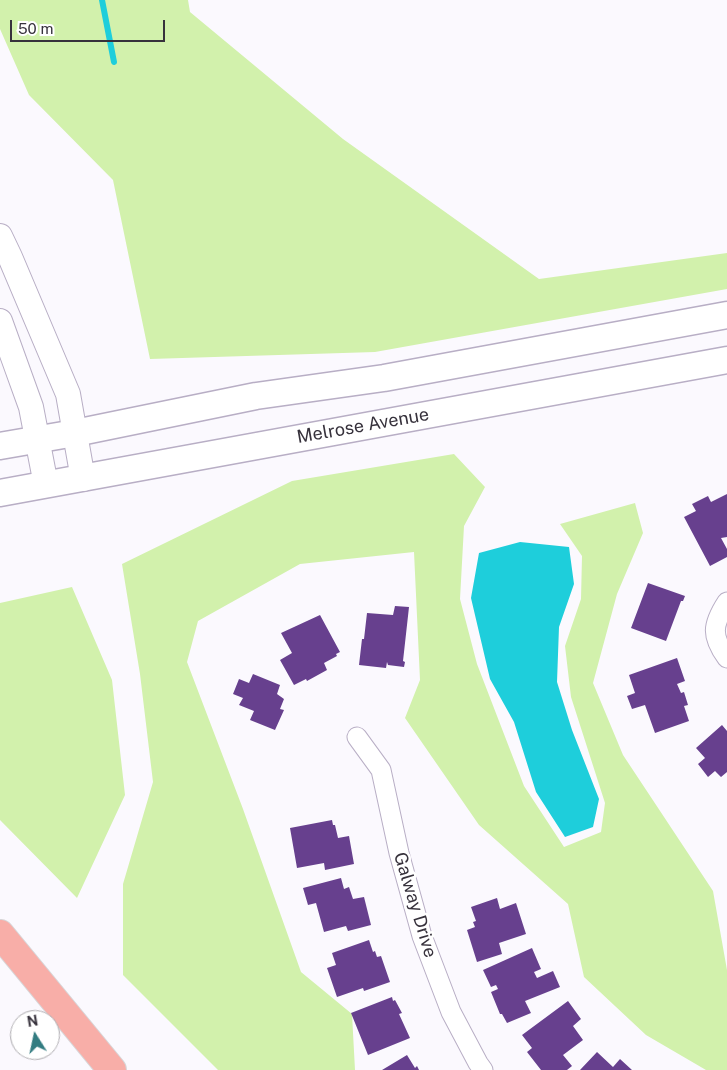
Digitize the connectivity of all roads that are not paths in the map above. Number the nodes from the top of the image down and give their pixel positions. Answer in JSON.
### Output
{"nodes":[{"id":1,"x":0,"y":236,"type":"edge"},
{"id":2,"x":727,"y":315,"type":"edge"},
{"id":3,"x":0,"y":321,"type":"edge"},
{"id":4,"x":727,"y":360,"type":"edge"},
{"id":5,"x":74,"y":433,"type":"junction"},
{"id":6,"x":38,"y":439,"type":"junction"},
{"id":7,"x":0,"y":446,"type":"edge"},
{"id":8,"x":83,"y":478,"type":"junction"},
{"id":9,"x":46,"y":486,"type":"junction"},
{"id":10,"x":0,"y":493,"type":"edge"},
{"id":11,"x":727,"y":602,"type":"edge"},
{"id":12,"x":727,"y":658,"type":"edge"},
{"id":13,"x":357,"y":737,"type":"dead end"},
{"id":14,"x":0,"y":934,"type":"edge"},
{"id":15,"x":112,"y":1070,"type":"edge"},
{"id":16,"x":483,"y":1070,"type":"edge"}],
"edges":[{"from":1,"to":5,"type":"street"},
{"from":2,"to":5,"type":"main road"},
{"from":3,"to":6,"type":"street"},
{"from":4,"to":8,"type":"main road","name":"Melrose Avenue"},
{"from":5,"to":6,"type":"main road"},
{"from":5,"to":8,"type":"street"},
{"from":6,"to":7,"type":"main road"},
{"from":6,"to":9,"type":"street"},
{"from":8,"to":9,"type":"main road","name":"Melrose Avenue"},
{"from":9,"to":10,"type":"main road","name":"Melrose Avenue"},
{"from":11,"to":12,"type":"street"},
{"from":13,"to":16,"type":"street","name":"Galway Drive"},
{"from":14,"to":15,"type":"highway"}]}
